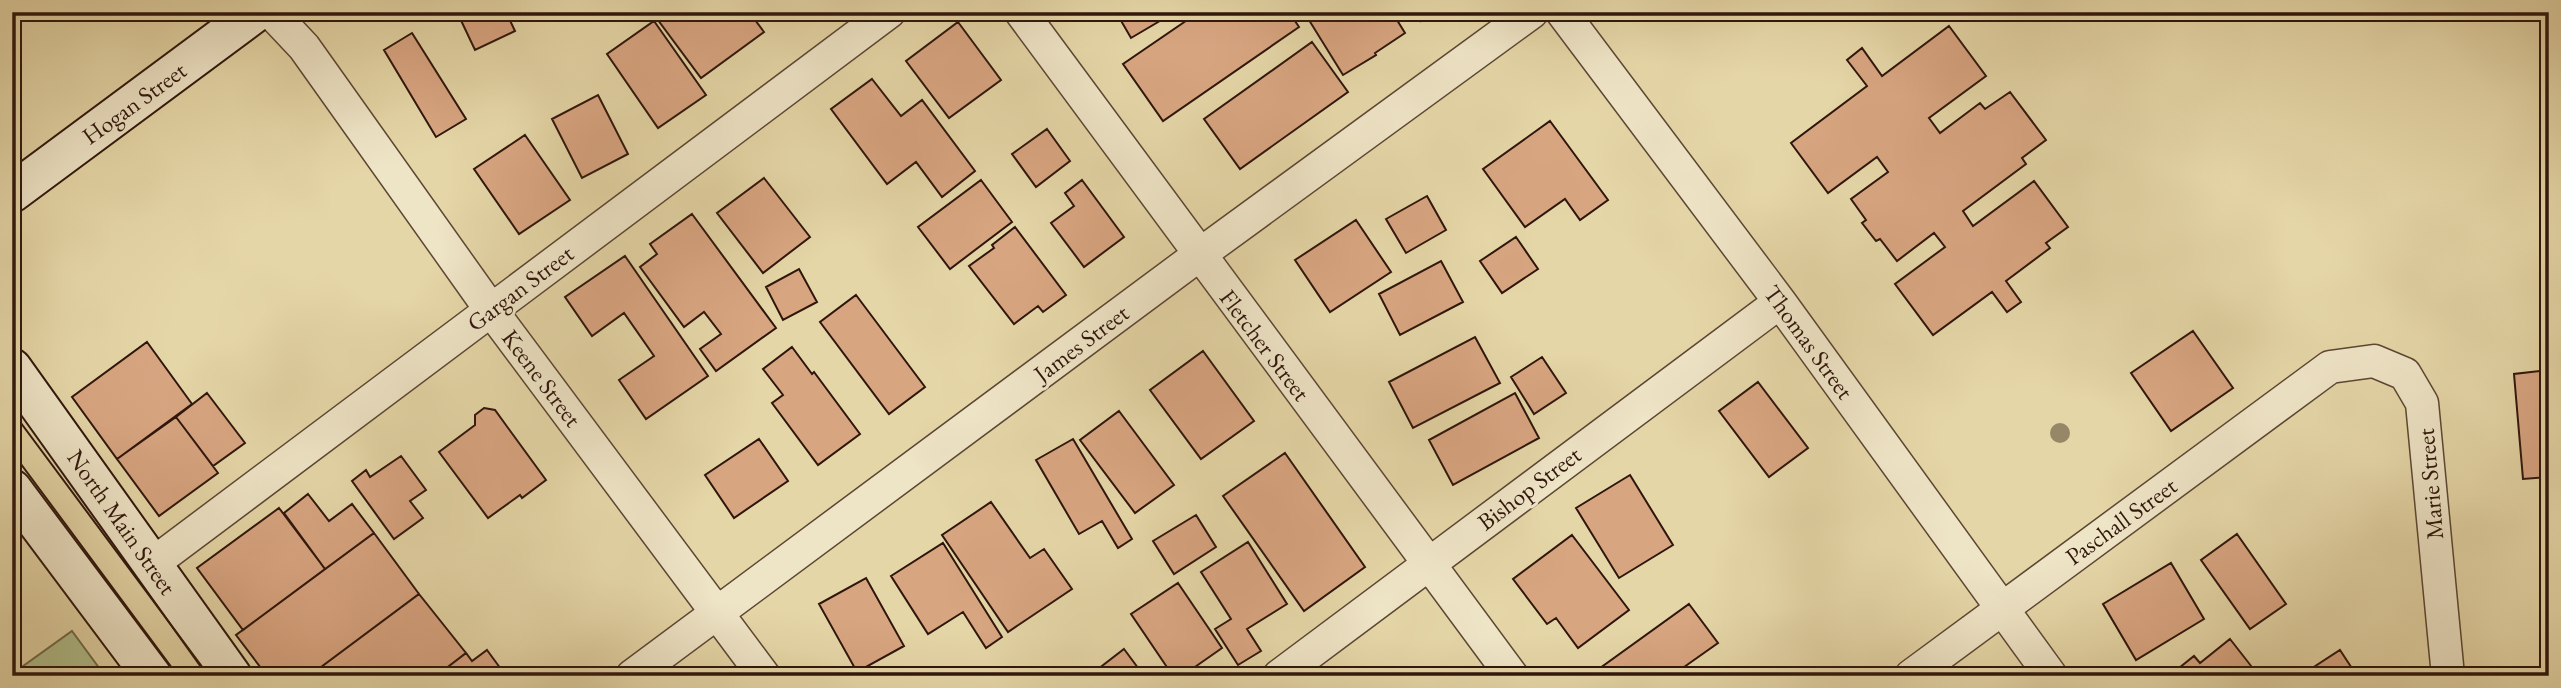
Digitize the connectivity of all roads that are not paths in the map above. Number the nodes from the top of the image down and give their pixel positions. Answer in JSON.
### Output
{"nodes":[{"id":1,"x":257,"y":12,"type":"edge"},
{"id":2,"x":271,"y":12,"type":"edge"},
{"id":3,"x":890,"y":12,"type":"edge"},
{"id":4,"x":1021,"y":12,"type":"edge"},
{"id":5,"x":1532,"y":12,"type":"edge"},
{"id":6,"x":1562,"y":12,"type":"edge"},
{"id":7,"x":12,"y":193,"type":"edge"},
{"id":8,"x":1199,"y":255,"type":"junction"},
{"id":9,"x":1780,"y":302,"type":"junction"},
{"id":10,"x":491,"y":310,"type":"junction"},
{"id":11,"x":2330,"y":367,"type":"joint"},
{"id":12,"x":12,"y":368,"type":"edge"},
{"id":13,"x":12,"y":489,"type":"edge"},
{"id":14,"x":1428,"y":564,"type":"junction"},
{"id":15,"x":151,"y":565,"type":"junction"},
{"id":16,"x":2001,"y":609,"type":"junction"},
{"id":17,"x":717,"y":612,"type":"junction"},
{"id":18,"x":152,"y":676,"type":"edge"},
{"id":19,"x":232,"y":676,"type":"edge"},
{"id":20,"x":632,"y":676,"type":"edge"},
{"id":21,"x":764,"y":676,"type":"edge"},
{"id":22,"x":1279,"y":676,"type":"edge"},
{"id":23,"x":1512,"y":676,"type":"edge"},
{"id":24,"x":1911,"y":676,"type":"edge"},
{"id":25,"x":2051,"y":676,"type":"edge"},
{"id":26,"x":2448,"y":676,"type":"edge"}],
"edges":[{"from":1,"to":7,"type":"main road","name":"Hogan Street"},
{"from":2,"to":10,"type":"street","name":"Keene Street"},
{"from":3,"to":10,"type":"street","name":"Gargan Street"},
{"from":4,"to":8,"type":"street","name":"Fletcher Street"},
{"from":5,"to":8,"type":"street","name":"James Street"},
{"from":6,"to":9,"type":"street","name":"Thomas Street"},
{"from":8,"to":14,"type":"street","name":"Fletcher Street"},
{"from":8,"to":17,"type":"street","name":"James Street"},
{"from":9,"to":14,"type":"street","name":"Bishop Street"},
{"from":9,"to":16,"type":"street","name":"Thomas Street"},
{"from":10,"to":15,"type":"street","name":"Gargan Street"},
{"from":10,"to":17,"type":"street","name":"Keene Street"},
{"from":11,"to":16,"type":"street","name":"Paschall Street"},
{"from":11,"to":26,"type":"street","name":"Marie Street"},
{"from":12,"to":15,"type":"main road","name":"North Main Street"},
{"from":13,"to":18,"type":"main road"},
{"from":14,"to":22,"type":"street","name":"Bishop Street"},
{"from":14,"to":23,"type":"street","name":"Fletcher Street"},
{"from":15,"to":19,"type":"main road","name":"North Main Street"},
{"from":16,"to":24,"type":"street","name":"Paschall Street"},
{"from":16,"to":25,"type":"street","name":"Thomas Street"},
{"from":17,"to":20,"type":"street","name":"James Street"},
{"from":17,"to":21,"type":"street","name":"Keene Street"}]}
